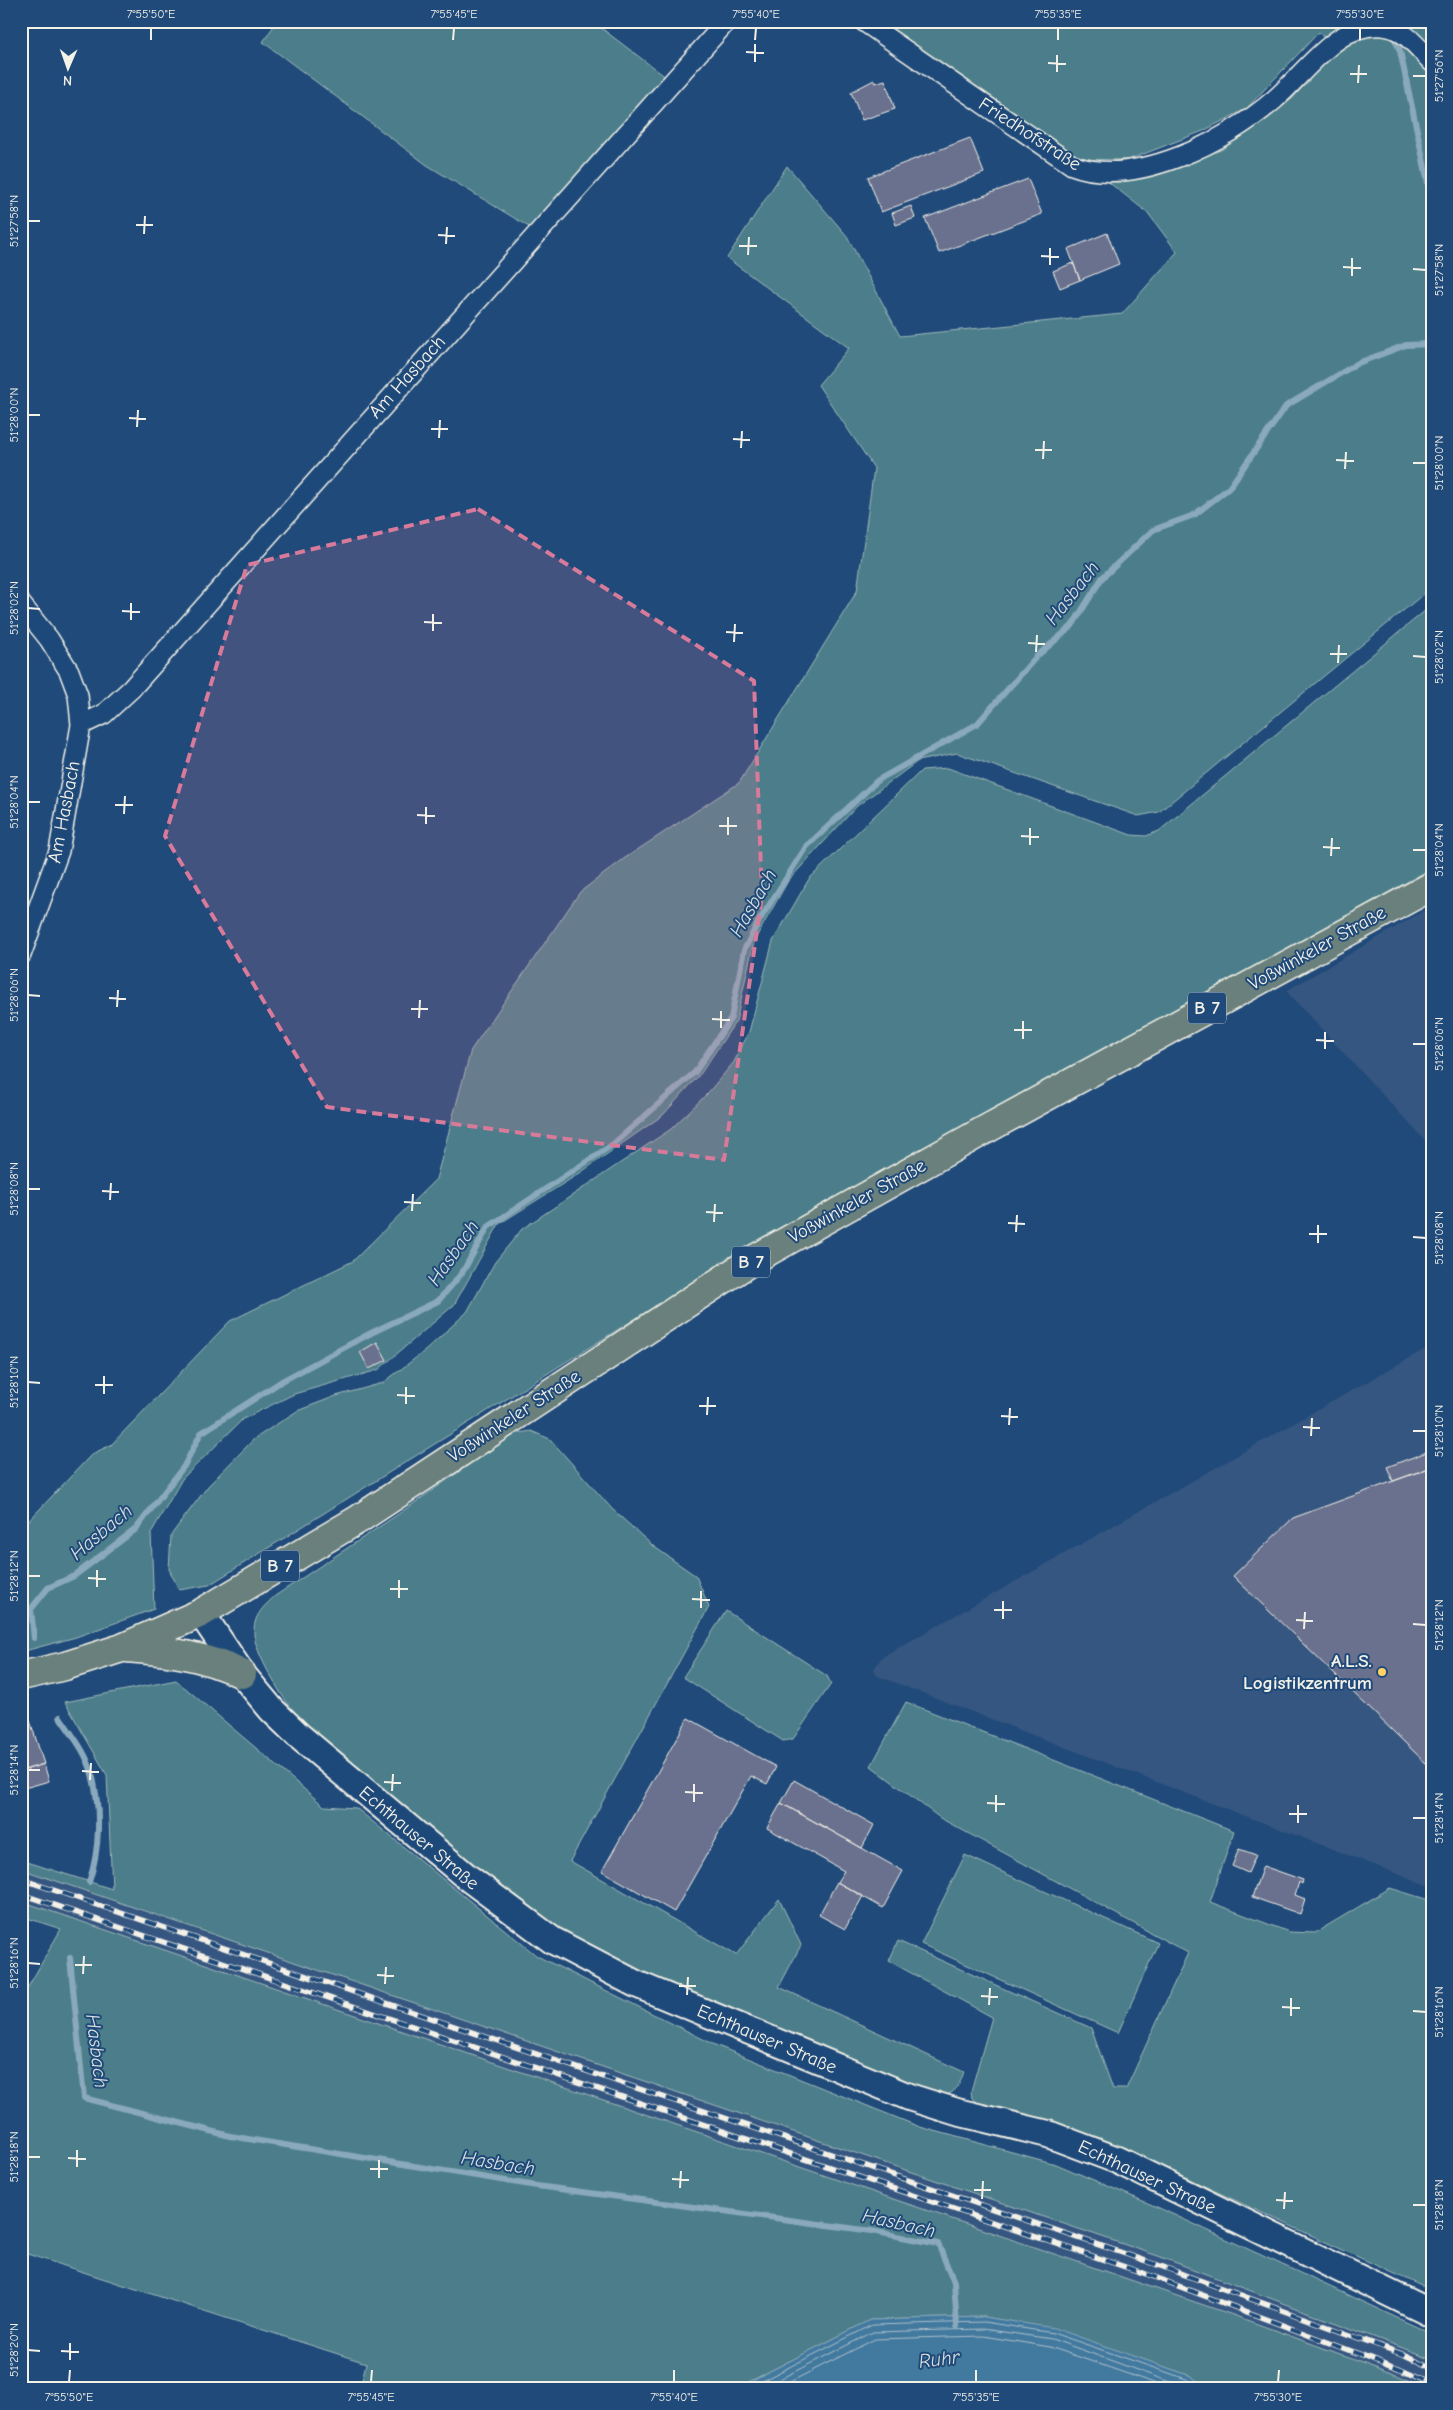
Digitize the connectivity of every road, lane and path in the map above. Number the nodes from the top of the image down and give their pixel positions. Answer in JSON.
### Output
{"nodes":[{"id":1,"x":727,"y":21,"type":"edge"},
{"id":2,"x":863,"y":21,"type":"edge"},
{"id":3,"x":1432,"y":62,"type":"edge"},
{"id":4,"x":21,"y":604,"type":"edge"},
{"id":5,"x":80,"y":725,"type":"junction"},
{"id":6,"x":1432,"y":886,"type":"edge"},
{"id":7,"x":21,"y":955,"type":"edge"},
{"id":8,"x":201,"y":1613,"type":"junction"},
{"id":9,"x":122,"y":1648,"type":"junction"},
{"id":10,"x":242,"y":1674,"type":"junction"},
{"id":11,"x":21,"y":1676,"type":"edge"},
{"id":12,"x":1432,"y":2314,"type":"edge"}],
"edges":[{"from":1,"to":5,"type":"street","name":"Am Hasbach"},
{"from":2,"to":3,"type":"street","name":"Friedhofstraße"},
{"from":4,"to":5,"type":"street","name":"Am Hasbach"},
{"from":5,"to":7,"type":"street","name":"Am Hasbach"},
{"from":6,"to":8,"type":"main road","name":"Voßwinkeler Straße","number":"B 7"},
{"from":8,"to":9,"type":"main road","number":"B 7"},
{"from":8,"to":10,"type":"main road","name":"Echthauser Straße"},
{"from":9,"to":10,"type":"main road"},
{"from":9,"to":11,"type":"main road","number":"B 7"},
{"from":10,"to":12,"type":"main road","name":"Echthauser Straße"}]}
